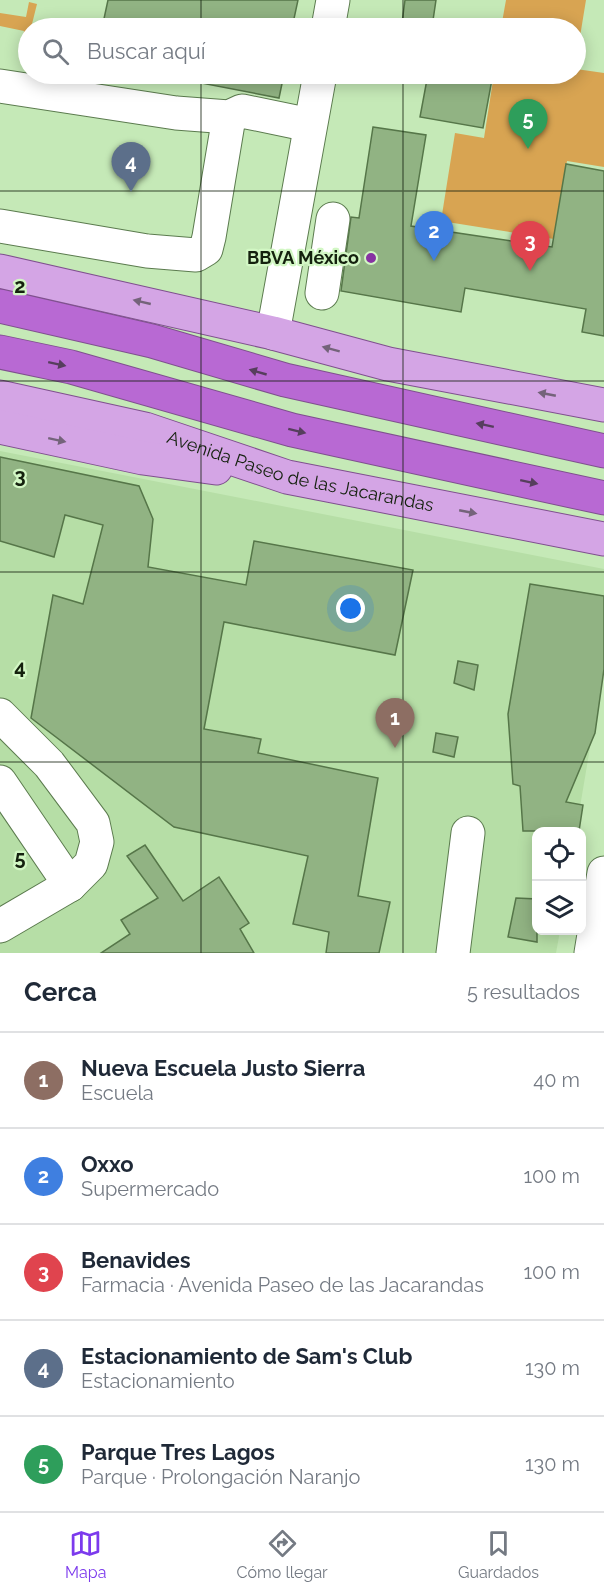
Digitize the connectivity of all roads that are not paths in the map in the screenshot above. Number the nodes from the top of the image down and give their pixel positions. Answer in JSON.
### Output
{"nodes":[{"id":1,"x":333,"y":0,"type":"edge"},
{"id":2,"x":330,"y":18,"type":"edge"},
{"id":3,"x":318,"y":84,"type":"edge"},
{"id":4,"x":0,"y":86,"type":"edge"},
{"id":5,"x":229,"y":117,"type":"junction"},
{"id":6,"x":308,"y":134,"type":"junction"},
{"id":7,"x":333,"y":219,"type":"dead end"},
{"id":8,"x":0,"y":226,"type":"edge"},
{"id":9,"x":0,"y":271,"type":"edge"},
{"id":10,"x":322,"y":293,"type":"dead end"},
{"id":11,"x":0,"y":306,"type":"edge"},
{"id":12,"x":273,"y":333,"type":"junction"},
{"id":13,"x":0,"y":352,"type":"edge"},
{"id":14,"x":0,"y":397,"type":"edge"},
{"id":15,"x":604,"y":405,"type":"edge"},
{"id":16,"x":0,"y":427,"type":"edge"},
{"id":17,"x":604,"y":451,"type":"edge"},
{"id":18,"x":287,"y":477,"type":"junction"},
{"id":19,"x":604,"y":498,"type":"edge"},
{"id":20,"x":604,"y":539,"type":"edge"},
{"id":21,"x":0,"y":715,"type":"edge"},
{"id":22,"x":0,"y":782,"type":"edge"},
{"id":23,"x":468,"y":833,"type":"dead end"},
{"id":24,"x":604,"y":873,"type":"edge"},
{"id":25,"x":70,"y":885,"type":"junction"},
{"id":26,"x":0,"y":926,"type":"edge"},
{"id":27,"x":453,"y":953,"type":"edge"},
{"id":28,"x":591,"y":953,"type":"edge"}],
"edges":[{"from":1,"to":2,"type":"street"},
{"from":3,"to":6,"type":"street"},
{"from":4,"to":5,"type":"street"},
{"from":5,"to":6,"type":"street"},
{"from":5,"to":8,"type":"street"},
{"from":6,"to":12,"type":"street"},
{"from":7,"to":10,"type":"street"},
{"from":12,"to":9,"type":"main road","one_way":true},
{"from":17,"to":11,"type":"highway","one_way":true},
{"from":15,"to":12,"type":"main road","one_way":true},
{"from":13,"to":19,"type":"highway","one_way":true},
{"from":14,"to":18,"type":"main road","name":"Avenida Paseo de las Jacarandas"},
{"from":16,"to":18,"type":"main road","one_way":true},
{"from":18,"to":20,"type":"main road","name":"Avenida Paseo de las Jacarandas","one_way":true},
{"from":21,"to":25,"type":"street"},
{"from":22,"to":25,"type":"street"},
{"from":23,"to":27,"type":"street"},
{"from":24,"to":28,"type":"street"},
{"from":25,"to":26,"type":"street"}]}
